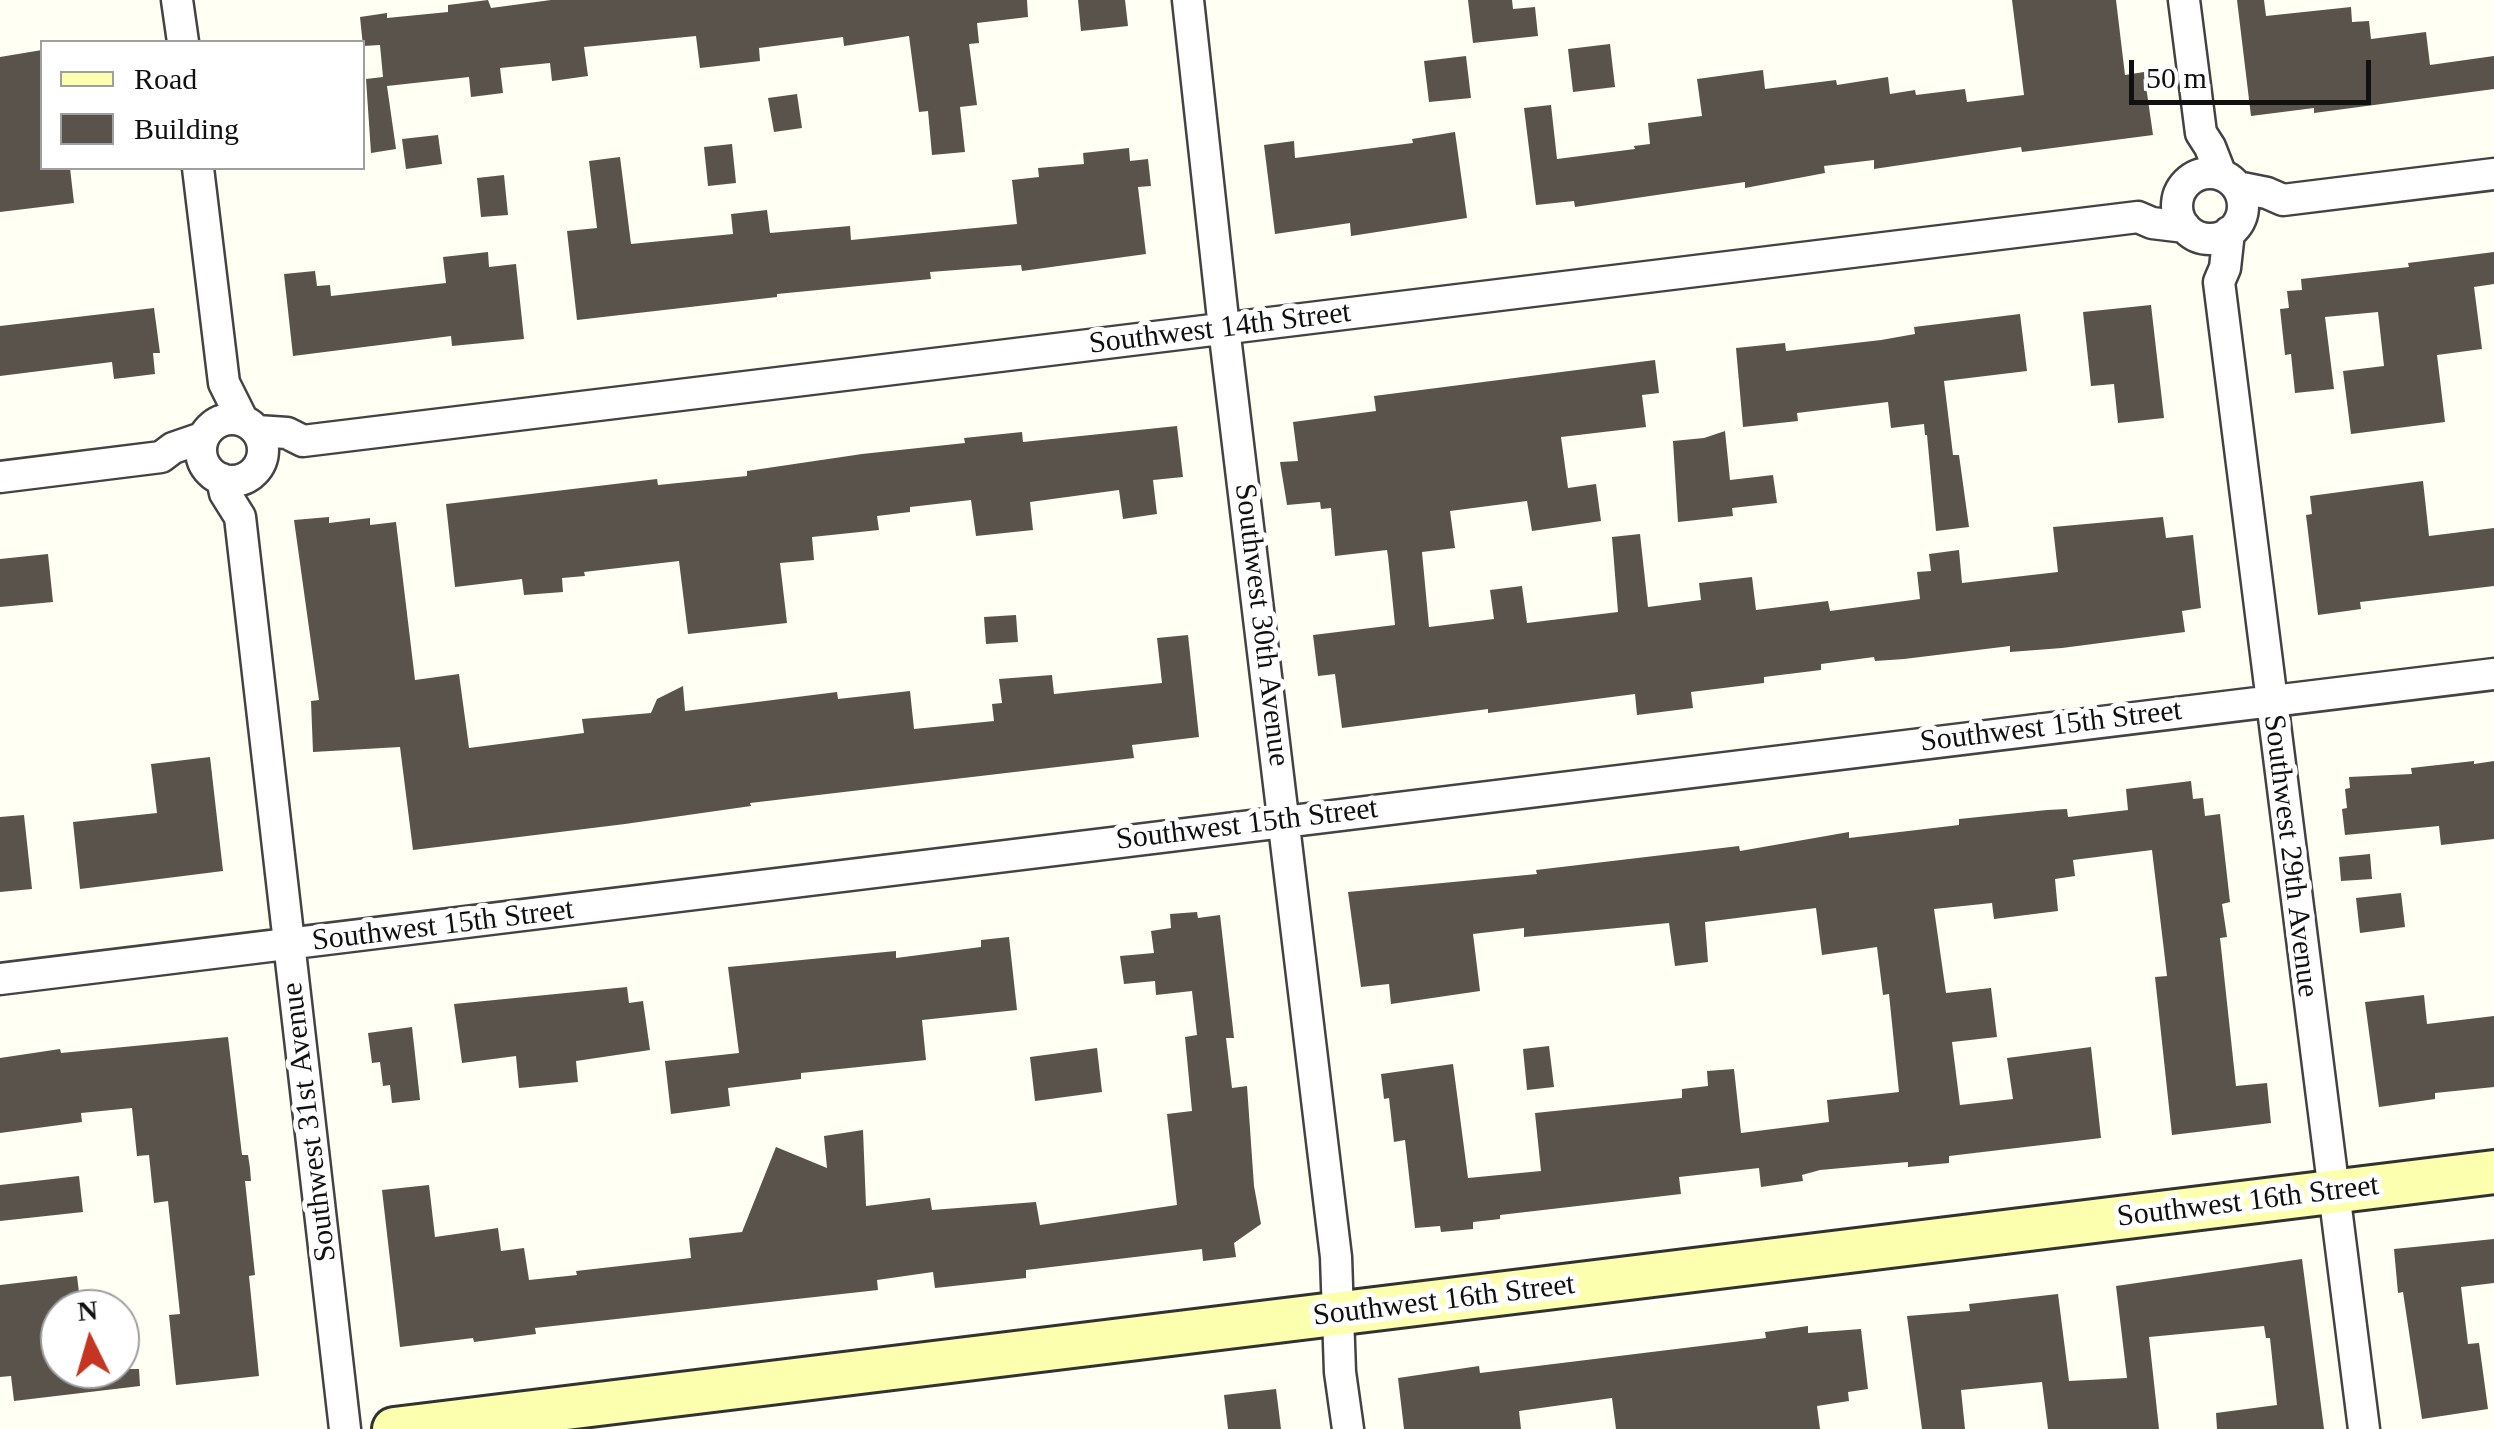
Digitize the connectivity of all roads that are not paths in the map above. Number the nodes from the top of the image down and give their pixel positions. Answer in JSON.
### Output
{"nodes":[{"id":1,"x":177,"y":0,"type":"edge"},
{"id":2,"x":1188,"y":0,"type":"edge"},
{"id":3,"x":2184,"y":0,"type":"edge"},
{"id":4,"x":183,"y":40,"type":"edge"},
{"id":5,"x":198,"y":170,"type":"edge"},
{"id":6,"x":2494,"y":174,"type":"edge"},
{"id":7,"x":2208,"y":183,"type":"junction"},
{"id":8,"x":2283,"y":200,"type":"junction"},
{"id":9,"x":2138,"y":217,"type":"junction"},
{"id":10,"x":2213,"y":229,"type":"junction"},
{"id":11,"x":1224,"y":328,"type":"junction"},
{"id":12,"x":232,"y":450,"type":"junction"},
{"id":13,"x":0,"y":477,"type":"edge"},
{"id":14,"x":2494,"y":674,"type":"edge"},
{"id":15,"x":2270,"y":701,"type":"junction"},
{"id":16,"x":1285,"y":821,"type":"junction"},
{"id":17,"x":289,"y":945,"type":"junction"},
{"id":18,"x":0,"y":980,"type":"edge"},
{"id":19,"x":2494,"y":1172,"type":"edge"},
{"id":20,"x":2332,"y":1191,"type":"junction"},
{"id":21,"x":1338,"y":1314,"type":"junction"},
{"id":22,"x":345,"y":1429,"type":"edge"},
{"id":23,"x":394,"y":1429,"type":"edge"},
{"id":24,"x":1348,"y":1429,"type":"edge"},
{"id":25,"x":2364,"y":1429,"type":"edge"}],
"edges":[{"from":1,"to":4,"type":"street"},
{"from":2,"to":11,"type":"street","name":"Southwest 30th Avenue"},
{"from":3,"to":7,"type":"street"},
{"from":5,"to":12,"type":"street"},
{"from":6,"to":8,"type":"street"},
{"from":7,"to":8,"type":"street"},
{"from":7,"to":9,"type":"street","name":"Southwest 14th Street"},
{"from":7,"to":10,"type":"street"},
{"from":7,"to":10,"type":"street"},
{"from":8,"to":10,"type":"street"},
{"from":9,"to":10,"type":"street","name":"Southwest 14th Street"},
{"from":9,"to":11,"type":"street","name":"Southwest 14th Street"},
{"from":10,"to":15,"type":"street","name":"Southwest 29th Avenue"},
{"from":11,"to":12,"type":"street","name":"Southwest 14th Street"},
{"from":11,"to":16,"type":"street","name":"Southwest 30th Avenue"},
{"from":12,"to":13,"type":"street"},
{"from":12,"to":17,"type":"street","name":"Southwest 31st Avenue"},
{"from":14,"to":15,"type":"street","name":"Southwest 15th Street"},
{"from":15,"to":16,"type":"street","name":"Southwest 15th Street"},
{"from":15,"to":20,"type":"street","name":"Southwest 29th Avenue"},
{"from":16,"to":17,"type":"street","name":"Southwest 15th Street"},
{"from":16,"to":21,"type":"street","name":"Southwest 30th Avenue"},
{"from":17,"to":18,"type":"street","name":"Southwest 15th Street"},
{"from":17,"to":22,"type":"street","name":"Southwest 31st Avenue"},
{"from":19,"to":20,"type":"street","name":"Southwest 16th Street"},
{"from":20,"to":21,"type":"street","name":"Southwest 16th Street"},
{"from":20,"to":25,"type":"street","name":"Southwest 29th Avenue"},
{"from":21,"to":23,"type":"street","name":"Southwest 16th Street"},
{"from":21,"to":24,"type":"street","name":"Southwest 30th Avenue"}]}
